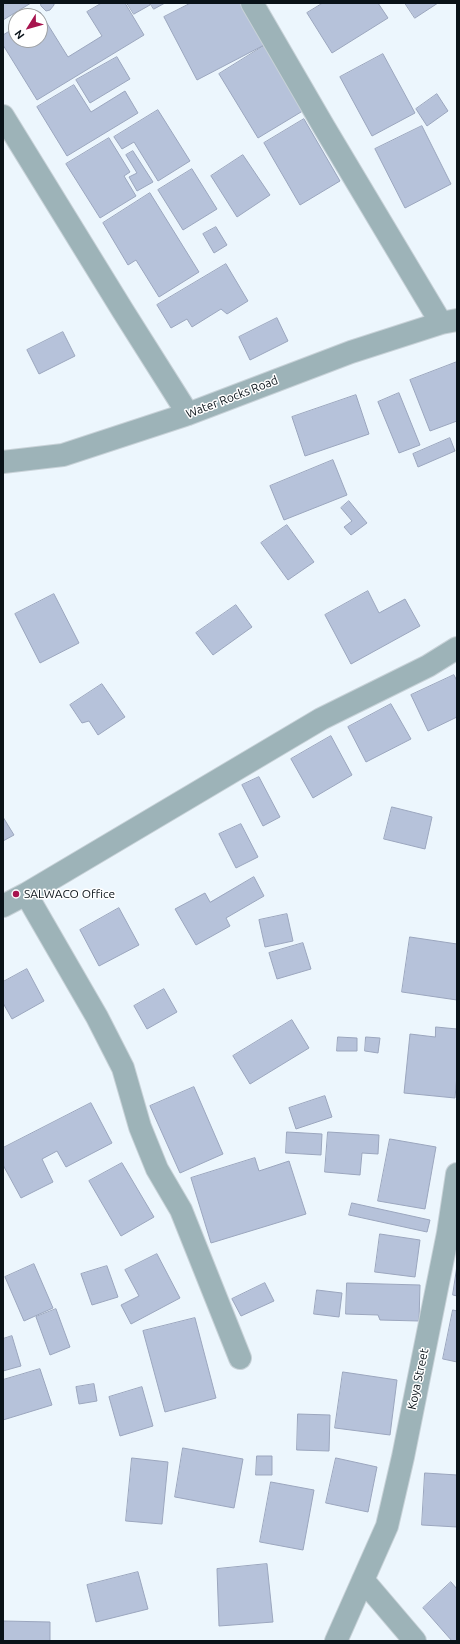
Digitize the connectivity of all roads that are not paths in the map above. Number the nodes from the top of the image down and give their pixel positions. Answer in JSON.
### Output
{"nodes":[{"id":1,"x":252,"y":3,"type":"edge"},
{"id":2,"x":3,"y":116,"type":"edge"},
{"id":3,"x":449,"y":321,"type":"edge"},
{"id":4,"x":188,"y":414,"type":"junction"},
{"id":5,"x":3,"y":462,"type":"edge"},
{"id":6,"x":457,"y":648,"type":"edge"},
{"id":7,"x":26,"y":894,"type":"junction"},
{"id":8,"x":3,"y":906,"type":"edge"},
{"id":9,"x":457,"y":1174,"type":"edge"},
{"id":10,"x":240,"y":1358,"type":"dead end"},
{"id":11,"x":363,"y":1580,"type":"junction"},
{"id":12,"x":336,"y":1641,"type":"edge"},
{"id":13,"x":415,"y":1641,"type":"edge"}],
"edges":[{"from":1,"to":3,"type":"street"},
{"from":2,"to":4,"type":"street"},
{"from":3,"to":4,"type":"street","name":"Water Rocks Road"},
{"from":4,"to":5,"type":"street","name":"Water Rocks Road"},
{"from":6,"to":7,"type":"street"},
{"from":7,"to":8,"type":"street"},
{"from":7,"to":10,"type":"street"},
{"from":9,"to":11,"type":"street","name":"Koya Street"},
{"from":11,"to":12,"type":"street","name":"Koya Street"},
{"from":11,"to":13,"type":"street"}]}
